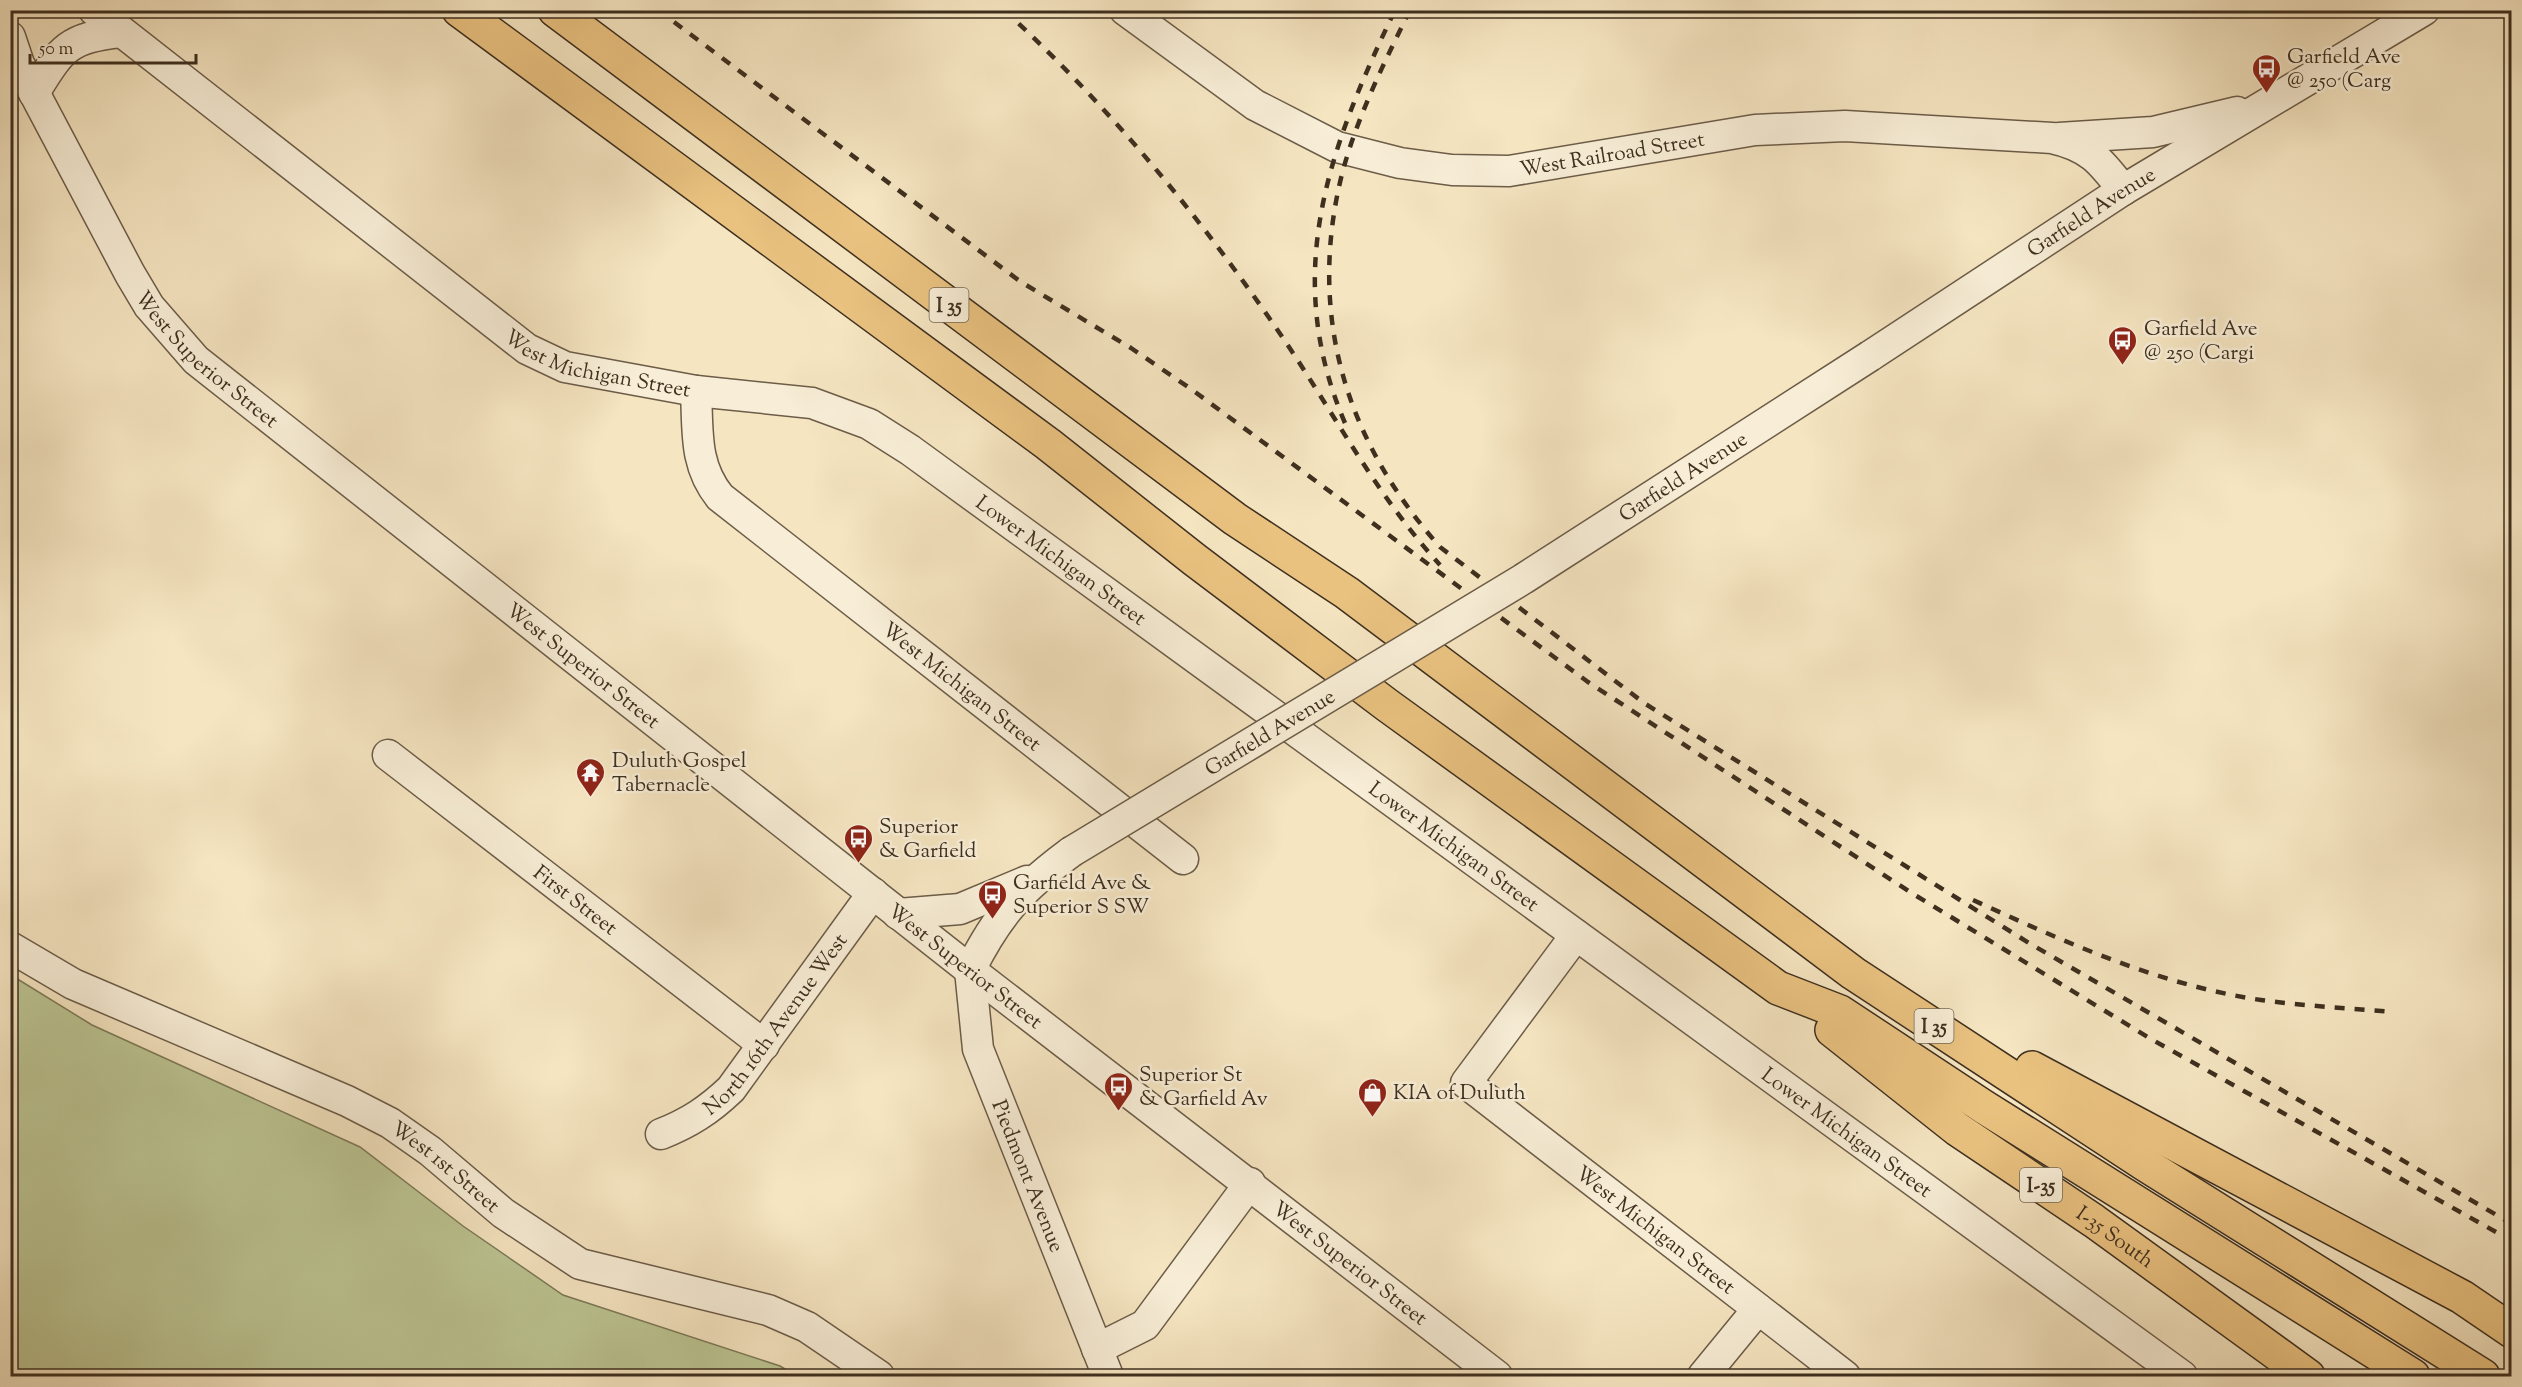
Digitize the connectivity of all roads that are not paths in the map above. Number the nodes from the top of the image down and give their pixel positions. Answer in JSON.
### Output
{"nodes":[{"id":1,"x":94,"y":10,"type":"edge"},
{"id":2,"x":459,"y":10,"type":"edge"},
{"id":3,"x":555,"y":10,"type":"edge"},
{"id":4,"x":1125,"y":10,"type":"edge"},
{"id":5,"x":2424,"y":10,"type":"edge"},
{"id":6,"x":121,"y":32,"type":"junction"},
{"id":7,"x":13,"y":51,"type":"edge"},
{"id":8,"x":34,"y":93,"type":"junction"},
{"id":9,"x":2271,"y":103,"type":"junction"},
{"id":10,"x":2052,"y":138,"type":"junction"},
{"id":11,"x":2123,"y":190,"type":"junction"},
{"id":12,"x":696,"y":391,"type":"junction"},
{"id":13,"x":388,"y":755,"type":"dead end"},
{"id":14,"x":1183,"y":859,"type":"dead end"},
{"id":15,"x":1038,"y":876,"type":"junction"},
{"id":16,"x":873,"y":893,"type":"junction"},
{"id":17,"x":898,"y":914,"type":"junction"},
{"id":18,"x":1576,"y":935,"type":"junction"},
{"id":19,"x":10,"y":947,"type":"edge"},
{"id":20,"x":970,"y":970,"type":"junction"},
{"id":21,"x":1853,"y":973,"type":"junction"},
{"id":22,"x":1779,"y":988,"type":"junction"},
{"id":23,"x":764,"y":1045,"type":"junction"},
{"id":24,"x":661,"y":1134,"type":"dead end"},
{"id":25,"x":1250,"y":1184,"type":"junction"},
{"id":26,"x":1758,"y":1309,"type":"junction"},
{"id":27,"x":2511,"y":1331,"type":"edge"},
{"id":28,"x":1097,"y":1349,"type":"junction"},
{"id":29,"x":879,"y":1377,"type":"edge"},
{"id":30,"x":1108,"y":1377,"type":"edge"},
{"id":31,"x":1497,"y":1377,"type":"edge"},
{"id":32,"x":1703,"y":1377,"type":"edge"},
{"id":33,"x":1845,"y":1377,"type":"edge"},
{"id":34,"x":2182,"y":1377,"type":"edge"},
{"id":35,"x":2308,"y":1377,"type":"edge"},
{"id":36,"x":2413,"y":1377,"type":"edge"},
{"id":37,"x":2483,"y":1377,"type":"edge"}],
"edges":[{"from":1,"to":6,"type":"street","name":"West Michigan Street"},
{"from":2,"to":22,"type":"highway","number":"I 35"},
{"from":3,"to":21,"type":"highway","number":"I 35"},
{"from":4,"to":10,"type":"street","name":"West Railroad Street"},
{"from":5,"to":9,"type":"street","name":"Garfield Avenue"},
{"from":6,"to":8,"type":"street"},
{"from":6,"to":12,"type":"street","name":"West Michigan Street"},
{"from":7,"to":8,"type":"street","name":"West Superior Street"},
{"from":8,"to":16,"type":"street","name":"West Superior Street"},
{"from":9,"to":10,"type":"street"},
{"from":9,"to":11,"type":"street","name":"Garfield Avenue"},
{"from":10,"to":11,"type":"street","name":"West Railroad Street"},
{"from":11,"to":15,"type":"street","name":"Garfield Avenue","bridge":true},
{"from":12,"to":14,"type":"street","name":"West Michigan Street"},
{"from":12,"to":18,"type":"street","name":"Lower Michigan Street"},
{"from":13,"to":23,"type":"street","name":"First Street"},
{"from":15,"to":17,"type":"street"},
{"from":15,"to":20,"type":"street","name":"Garfield Avenue"},
{"from":16,"to":17,"type":"street","name":"West Superior Street"},
{"from":16,"to":23,"type":"street","name":"North 16th Avenue West"},
{"from":17,"to":20,"type":"street","name":"West Superior Street"},
{"from":18,"to":26,"type":"street","name":"West Michigan Street"},
{"from":18,"to":34,"type":"street","name":"Lower Michigan Street"},
{"from":19,"to":29,"type":"street","name":"West 1st Street"},
{"from":20,"to":25,"type":"street","name":"West Superior Street"},
{"from":20,"to":28,"type":"street","name":"Piedmont Avenue"},
{"from":21,"to":27,"type":"highway"},
{"from":21,"to":37,"type":"highway","number":"I 35"},
{"from":22,"to":35,"type":"highway","name":"I-35 South","number":"I-35"},
{"from":22,"to":36,"type":"highway","number":"I 35"},
{"from":23,"to":24,"type":"street","name":"North 16th Avenue West"},
{"from":25,"to":28,"type":"street"},
{"from":25,"to":31,"type":"street","name":"West Superior Street"},
{"from":26,"to":32,"type":"street"},
{"from":26,"to":33,"type":"street","name":"West Michigan Street"},
{"from":28,"to":30,"type":"street","name":"Piedmont Avenue"}]}
